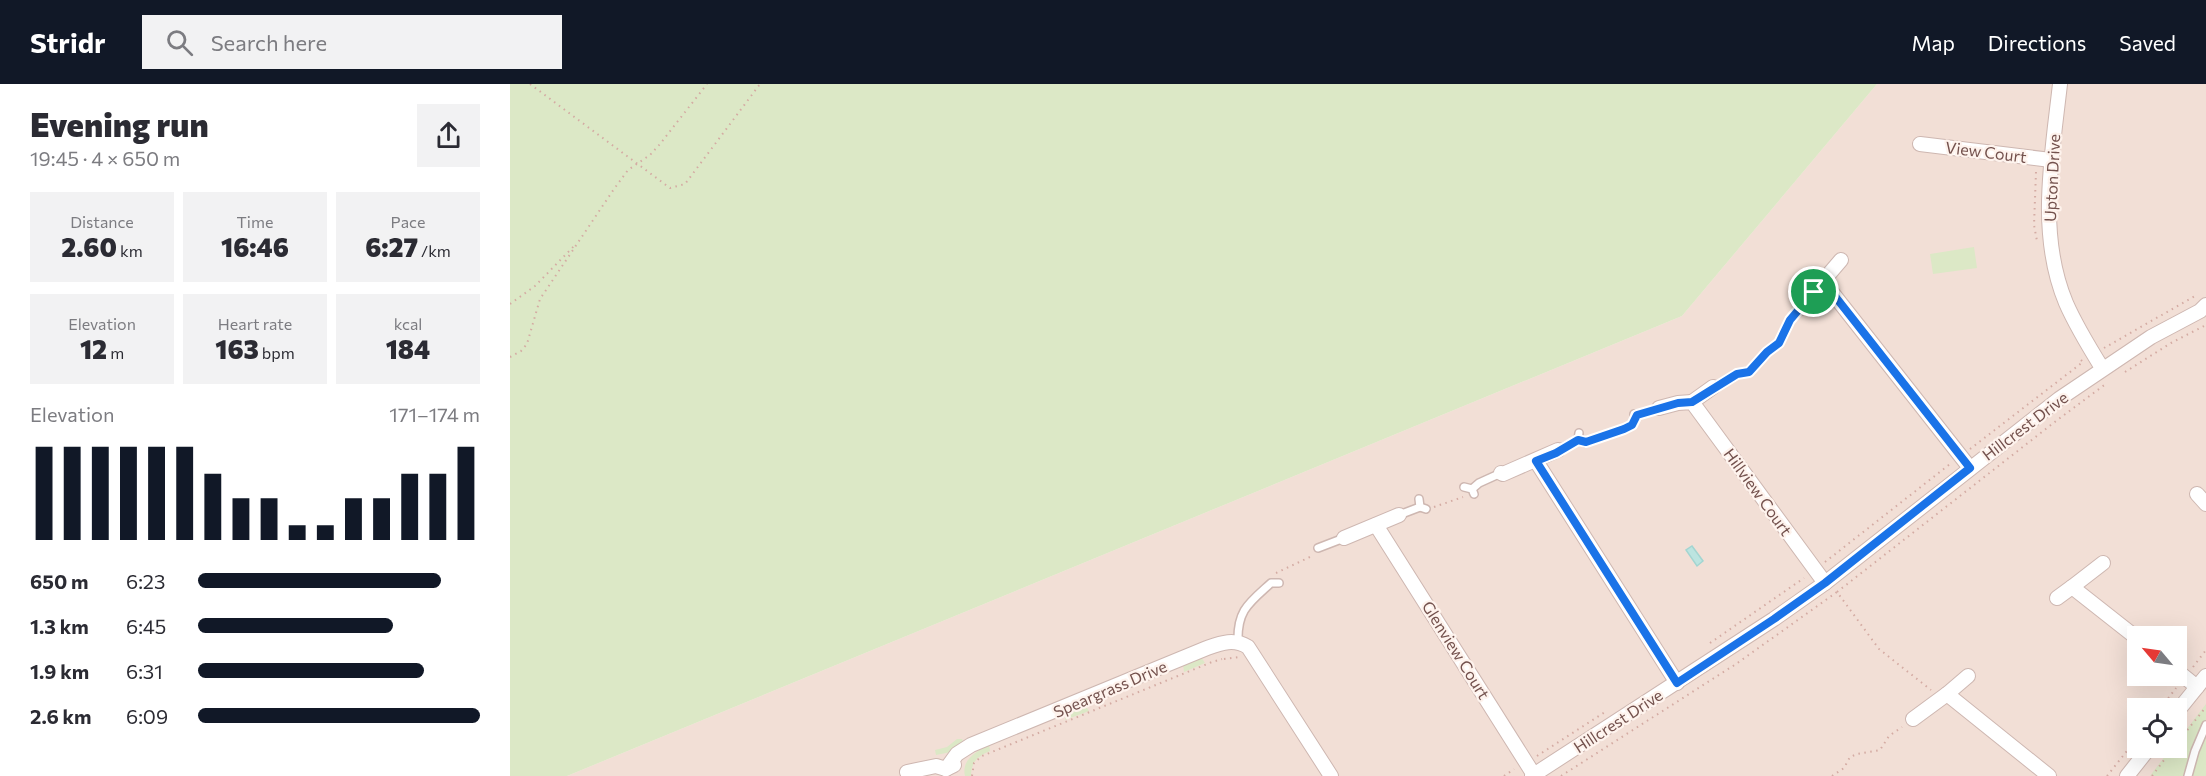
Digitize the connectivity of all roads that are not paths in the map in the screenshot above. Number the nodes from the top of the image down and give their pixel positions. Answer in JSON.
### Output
{"nodes":[{"id":1,"x":2060,"y":84,"type":"edge"},
{"id":2,"x":1920,"y":144,"type":"dead end"},
{"id":3,"x":2045,"y":160,"type":"junction"},
{"id":4,"x":1841,"y":260,"type":"dead end"},
{"id":5,"x":1823,"y":281,"type":"junction"},
{"id":6,"x":2203,"y":305,"type":"edge"},
{"id":7,"x":1801,"y":308,"type":"road end"},
{"id":8,"x":2102,"y":368,"type":"junction"},
{"id":9,"x":1713,"y":387,"type":"road end"},
{"id":10,"x":1692,"y":402,"type":"junction"},
{"id":11,"x":1659,"y":408,"type":"joint"},
{"id":12,"x":1632,"y":425,"type":"road end"},
{"id":13,"x":1581,"y":438,"type":"road end"},
{"id":14,"x":1558,"y":450,"type":"joint"},
{"id":15,"x":1536,"y":461,"type":"junction"},
{"id":16,"x":1970,"y":468,"type":"junction"},
{"id":17,"x":1501,"y":473,"type":"joint"},
{"id":18,"x":1470,"y":490,"type":"road end"},
{"id":19,"x":1422,"y":505,"type":"road end"},
{"id":20,"x":1399,"y":515,"type":"joint"},
{"id":21,"x":1377,"y":525,"type":"junction"},
{"id":22,"x":1344,"y":538,"type":"joint"},
{"id":23,"x":1317,"y":548,"type":"road end"},
{"id":24,"x":2103,"y":563,"type":"dead end"},
{"id":25,"x":1272,"y":580,"type":"road end"},
{"id":26,"x":1825,"y":583,"type":"junction"},
{"id":27,"x":2072,"y":586,"type":"junction"},
{"id":28,"x":2057,"y":598,"type":"dead end"},
{"id":29,"x":2127,"y":630,"type":"edge"},
{"id":30,"x":1238,"y":642,"type":"junction"},
{"id":31,"x":2187,"y":675,"type":"edge"},
{"id":32,"x":1968,"y":676,"type":"dead end"},
{"id":33,"x":2202,"y":681,"type":"edge"},
{"id":34,"x":1677,"y":683,"type":"junction"},
{"id":35,"x":1944,"y":696,"type":"junction"},
{"id":36,"x":2187,"y":699,"type":"edge"},
{"id":37,"x":1913,"y":719,"type":"road end"},
{"id":38,"x":2206,"y":725,"type":"edge"},
{"id":39,"x":2141,"y":758,"type":"edge"},
{"id":40,"x":953,"y":769,"type":"edge"},
{"id":41,"x":902,"y":774,"type":"edge"},
{"id":42,"x":1533,"y":775,"type":"edge"},
{"id":43,"x":1331,"y":776,"type":"edge"},
{"id":44,"x":2049,"y":776,"type":"edge"},
{"id":45,"x":2127,"y":776,"type":"edge"},
{"id":46,"x":2188,"y":776,"type":"edge"}],
"edges":[{"from":1,"to":3,"type":"street","name":"Upton Drive"},
{"from":2,"to":3,"type":"street","name":"View Court"},
{"from":3,"to":8,"type":"street","name":"Upton Drive"},
{"from":4,"to":5,"type":"street"},
{"from":5,"to":7,"type":"street"},
{"from":5,"to":16,"type":"street"},
{"from":6,"to":8,"type":"street","name":"Hillcrest Drive"},
{"from":8,"to":16,"type":"street","name":"Hillcrest Drive"},
{"from":9,"to":10,"type":"street"},
{"from":10,"to":11,"type":"street"},
{"from":10,"to":26,"type":"street","name":"Hillview Court"},
{"from":11,"to":12,"type":"lane"},
{"from":13,"to":14,"type":"lane"},
{"from":14,"to":15,"type":"street"},
{"from":15,"to":17,"type":"street"},
{"from":15,"to":34,"type":"street"},
{"from":16,"to":26,"type":"street","name":"Hillcrest Drive"},
{"from":17,"to":18,"type":"lane"},
{"from":19,"to":20,"type":"lane"},
{"from":20,"to":21,"type":"street"},
{"from":21,"to":22,"type":"street"},
{"from":21,"to":42,"type":"street","name":"Glenview Court"},
{"from":22,"to":23,"type":"lane"},
{"from":24,"to":27,"type":"street"},
{"from":25,"to":30,"type":"lane"},
{"from":26,"to":34,"type":"street","name":"Hillcrest Drive"},
{"from":27,"to":28,"type":"street"},
{"from":27,"to":29,"type":"street"},
{"from":30,"to":40,"type":"street","name":"Speargrass Drive"},
{"from":30,"to":43,"type":"street"},
{"from":31,"to":33,"type":"street"},
{"from":32,"to":35,"type":"street"},
{"from":33,"to":36,"type":"street"},
{"from":34,"to":42,"type":"street","name":"Hillcrest Drive"},
{"from":35,"to":37,"type":"street"},
{"from":35,"to":44,"type":"street"},
{"from":38,"to":46,"type":"lane"},
{"from":39,"to":45,"type":"street"},
{"from":40,"to":41,"type":"street","name":"Speargrass Drive"}]}
